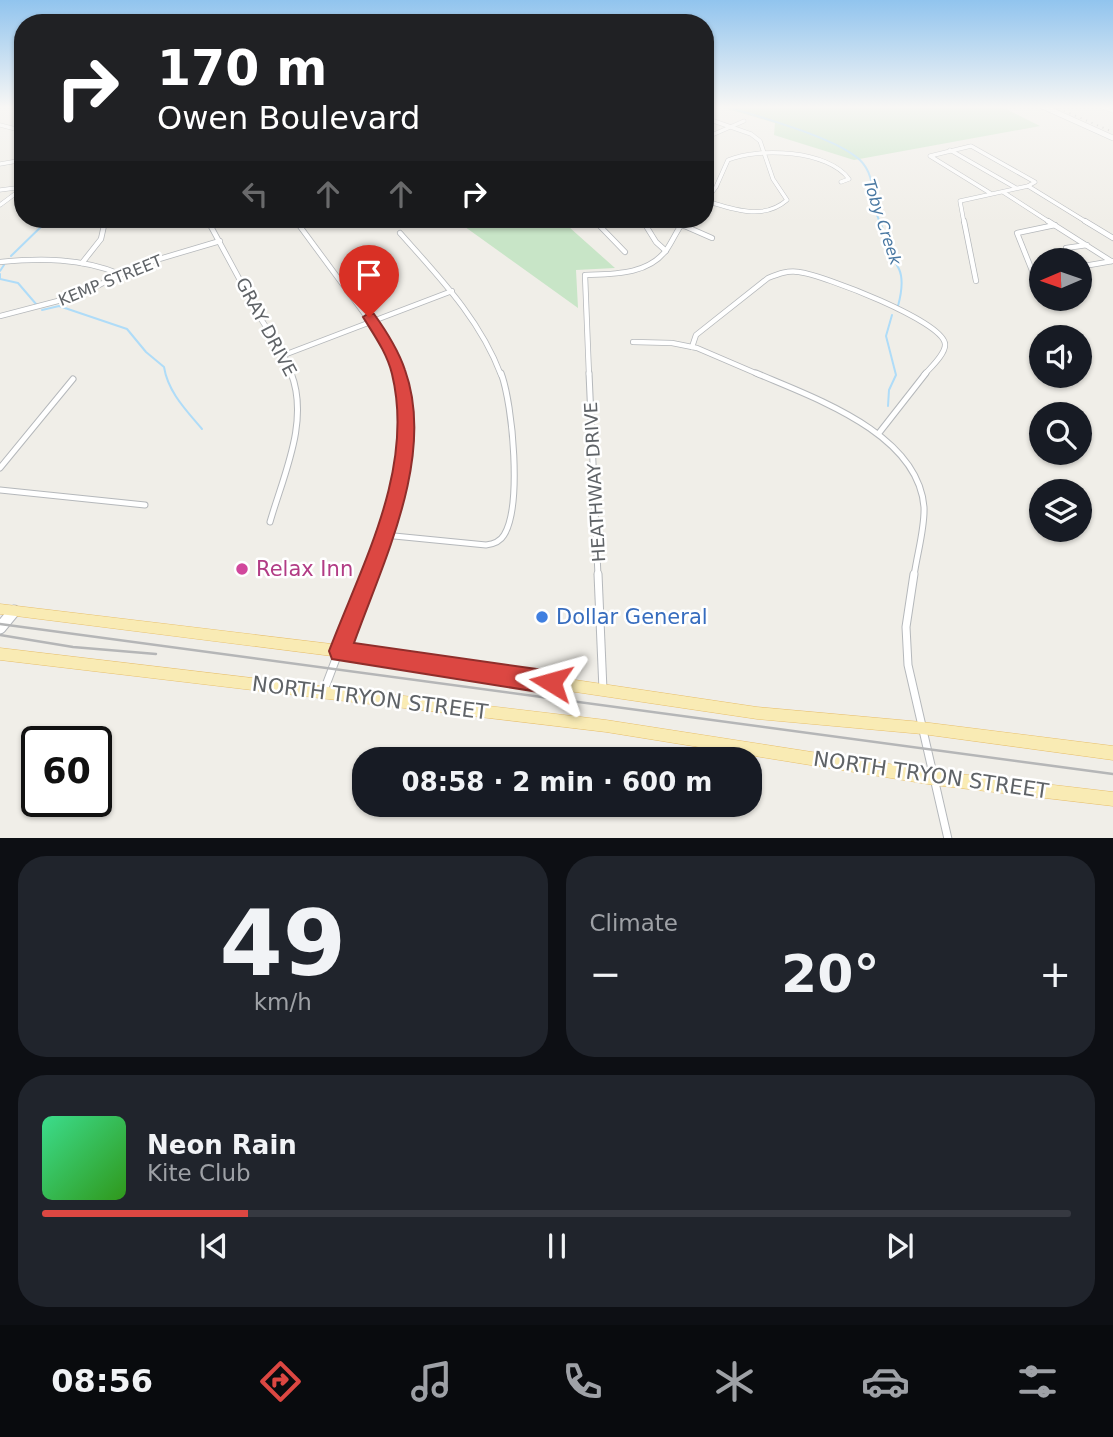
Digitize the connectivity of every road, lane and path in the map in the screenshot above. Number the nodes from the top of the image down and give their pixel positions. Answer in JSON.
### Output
{"nodes":[{"id":1,"x":761,"y":145,"type":"edge"},
{"id":2,"x":950,"y":150,"type":"junction"},
{"id":3,"x":766,"y":153,"type":"junction"},
{"id":4,"x":841,"y":182,"type":"dead end"},
{"id":5,"x":1028,"y":186,"type":"junction"},
{"id":6,"x":1016,"y":188,"type":"junction"},
{"id":7,"x":714,"y":190,"type":"edge"},
{"id":8,"x":1003,"y":192,"type":"junction"},
{"id":9,"x":990,"y":193,"type":"junction"},
{"id":10,"x":14,"y":194,"type":"edge"},
{"id":11,"x":714,"y":203,"type":"edge"},
{"id":12,"x":0,"y":205,"type":"edge"},
{"id":13,"x":1055,"y":225,"type":"junction"},
{"id":14,"x":103,"y":228,"type":"edge"},
{"id":15,"x":212,"y":228,"type":"edge"},
{"id":16,"x":302,"y":228,"type":"edge"},
{"id":17,"x":601,"y":228,"type":"edge"},
{"id":18,"x":647,"y":228,"type":"edge"},
{"id":19,"x":678,"y":228,"type":"edge"},
{"id":20,"x":689,"y":228,"type":"edge"},
{"id":21,"x":400,"y":233,"type":"dead end"},
{"id":22,"x":712,"y":238,"type":"dead end"},
{"id":23,"x":1113,"y":238,"type":"edge"},
{"id":24,"x":220,"y":241,"type":"junction"},
{"id":25,"x":1087,"y":245,"type":"junction"},
{"id":26,"x":1066,"y":248,"type":"dead end"},
{"id":27,"x":625,"y":251,"type":"dead end"},
{"id":28,"x":666,"y":251,"type":"junction"},
{"id":29,"x":1112,"y":261,"type":"edge"},
{"id":30,"x":0,"y":262,"type":"edge"},
{"id":31,"x":82,"y":263,"type":"junction"},
{"id":32,"x":1029,"y":263,"type":"edge"},
{"id":33,"x":1092,"y":265,"type":"edge"},
{"id":34,"x":120,"y":274,"type":"junction"},
{"id":35,"x":976,"y":281,"type":"dead end"},
{"id":36,"x":452,"y":291,"type":"junction"},
{"id":37,"x":0,"y":316,"type":"edge"},
{"id":38,"x":373,"y":322,"type":"junction"},
{"id":39,"x":633,"y":342,"type":"dead end"},
{"id":40,"x":692,"y":347,"type":"junction"},
{"id":41,"x":284,"y":355,"type":"junction"},
{"id":42,"x":73,"y":379,"type":"dead end"},
{"id":43,"x":879,"y":433,"type":"junction"},
{"id":44,"x":0,"y":468,"type":"edge"},
{"id":45,"x":0,"y":491,"type":"edge"},
{"id":46,"x":145,"y":505,"type":"dead end"},
{"id":47,"x":270,"y":522,"type":"dead end"},
{"id":48,"x":384,"y":534,"type":"junction"},
{"id":49,"x":496,"y":544,"type":"joint"},
{"id":50,"x":0,"y":609,"type":"edge"},
{"id":51,"x":14,"y":611,"type":"junction"},
{"id":52,"x":0,"y":628,"type":"edge"},
{"id":53,"x":340,"y":651,"type":"junction"},
{"id":54,"x":0,"y":654,"type":"edge"},
{"id":55,"x":603,"y":690,"type":"junction"},
{"id":56,"x":323,"y":693,"type":"junction"},
{"id":57,"x":922,"y":728,"type":"junction"},
{"id":58,"x":1113,"y":752,"type":"edge"},
{"id":59,"x":934,"y":778,"type":"junction"},
{"id":60,"x":1113,"y":799,"type":"edge"},
{"id":61,"x":948,"y":838,"type":"edge"}],
"edges":[{"from":1,"to":3,"type":"street"},
{"from":2,"to":5,"type":"street"},
{"from":2,"to":6,"type":"street"},
{"from":2,"to":9,"type":"street"},
{"from":3,"to":4,"type":"street"},
{"from":3,"to":7,"type":"street"},
{"from":3,"to":11,"type":"street"},
{"from":5,"to":6,"type":"street"},
{"from":5,"to":23,"type":"street"},
{"from":6,"to":8,"type":"street"},
{"from":8,"to":9,"type":"street"},
{"from":8,"to":13,"type":"street"},
{"from":9,"to":35,"type":"street"},
{"from":10,"to":12,"type":"street"},
{"from":13,"to":25,"type":"street"},
{"from":13,"to":32,"type":"street"},
{"from":14,"to":31,"type":"street"},
{"from":15,"to":24,"type":"street","name":"GRAY DRIVE"},
{"from":16,"to":38,"type":"street"},
{"from":17,"to":27,"type":"street"},
{"from":18,"to":28,"type":"street"},
{"from":19,"to":28,"type":"street"},
{"from":20,"to":22,"type":"street"},
{"from":21,"to":36,"type":"street"},
{"from":24,"to":34,"type":"street","name":"KEMP STREET"},
{"from":24,"to":41,"type":"street","name":"GRAY DRIVE"},
{"from":25,"to":26,"type":"street"},
{"from":25,"to":29,"type":"street"},
{"from":28,"to":55,"type":"street","name":"HEATHWAY DRIVE"},
{"from":29,"to":33,"type":"street"},
{"from":30,"to":31,"type":"street"},
{"from":31,"to":34,"type":"street"},
{"from":34,"to":37,"type":"street","name":"KEMP STREET"},
{"from":36,"to":38,"type":"street"},
{"from":36,"to":49,"type":"street"},
{"from":38,"to":41,"type":"street"},
{"from":38,"to":48,"type":"street"},
{"from":39,"to":40,"type":"street"},
{"from":40,"to":43,"type":"street"},
{"from":40,"to":43,"type":"street"},
{"from":41,"to":47,"type":"street","name":"GRAY DRIVE"},
{"from":42,"to":44,"type":"street"},
{"from":43,"to":57,"type":"street"},
{"from":45,"to":46,"type":"street"},
{"from":48,"to":49,"type":"street"},
{"from":48,"to":53,"type":"street"},
{"from":50,"to":51,"type":"main road","name":"NORTH TRYON STREET"},
{"from":51,"to":52,"type":"street"},
{"from":51,"to":53,"type":"main road","name":"NORTH TRYON STREET"},
{"from":53,"to":55,"type":"main road","name":"NORTH TRYON STREET"},
{"from":53,"to":56,"type":"street"},
{"from":54,"to":56,"type":"main road","name":"NORTH TRYON STREET"},
{"from":55,"to":57,"type":"main road","name":"NORTH TRYON STREET"},
{"from":56,"to":59,"type":"main road","name":"NORTH TRYON STREET"},
{"from":57,"to":58,"type":"main road","name":"NORTH TRYON STREET"},
{"from":57,"to":59,"type":"street"},
{"from":59,"to":60,"type":"main road","name":"NORTH TRYON STREET"},
{"from":59,"to":61,"type":"street"}]}
